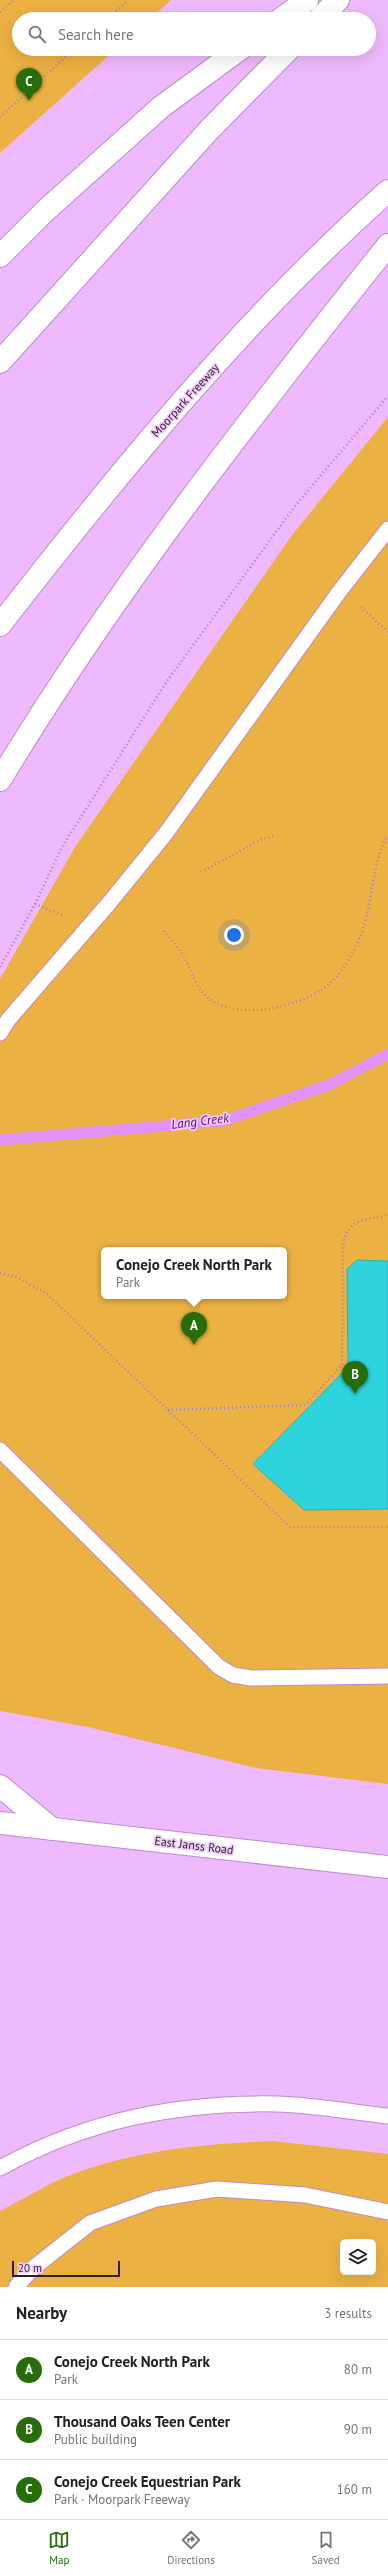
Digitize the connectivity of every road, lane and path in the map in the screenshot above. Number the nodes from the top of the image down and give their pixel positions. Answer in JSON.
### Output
{"nodes":[{"id":1,"x":14,"y":0,"type":"edge"},
{"id":2,"x":128,"y":0,"type":"edge"},
{"id":3,"x":307,"y":0,"type":"edge"},
{"id":4,"x":338,"y":0,"type":"edge"},
{"id":5,"x":0,"y":12,"type":"edge"},
{"id":6,"x":115,"y":12,"type":"edge"},
{"id":7,"x":291,"y":12,"type":"edge"},
{"id":8,"x":326,"y":12,"type":"edge"},
{"id":9,"x":66,"y":56,"type":"edge"},
{"id":10,"x":231,"y":56,"type":"edge"},
{"id":11,"x":282,"y":56,"type":"edge"},
{"id":12,"x":0,"y":117,"type":"edge"},
{"id":13,"x":388,"y":191,"type":"edge"},
{"id":14,"x":388,"y":245,"type":"edge"},
{"id":15,"x":0,"y":256,"type":"edge"},
{"id":16,"x":0,"y":362,"type":"edge"},
{"id":17,"x":388,"y":396,"type":"edge"},
{"id":18,"x":388,"y":529,"type":"edge"},
{"id":19,"x":339,"y":592,"type":"junction"},
{"id":20,"x":0,"y":625,"type":"edge"},
{"id":21,"x":388,"y":632,"type":"edge"},
{"id":22,"x":0,"y":780,"type":"edge"},
{"id":23,"x":274,"y":836,"type":"dead end"},
{"id":24,"x":388,"y":836,"type":"edge"},
{"id":25,"x":201,"y":872,"type":"dead end"},
{"id":26,"x":35,"y":904,"type":"junction"},
{"id":27,"x":63,"y":916,"type":"dead end"},
{"id":28,"x":164,"y":930,"type":"dead end"},
{"id":29,"x":0,"y":967,"type":"edge"},
{"id":30,"x":0,"y":1033,"type":"edge"},
{"id":31,"x":388,"y":1215,"type":"edge"},
{"id":32,"x":0,"y":1273,"type":"edge"},
{"id":33,"x":168,"y":1410,"type":"junction"},
{"id":34,"x":0,"y":1450,"type":"edge"},
{"id":35,"x":388,"y":1527,"type":"edge"},
{"id":36,"x":388,"y":1676,"type":"edge"},
{"id":37,"x":0,"y":1786,"type":"edge"},
{"id":38,"x":0,"y":1822,"type":"edge"},
{"id":39,"x":52,"y":1828,"type":"junction"},
{"id":40,"x":388,"y":1867,"type":"edge"},
{"id":41,"x":388,"y":2116,"type":"edge"},
{"id":42,"x":0,"y":2168,"type":"edge"},
{"id":43,"x":388,"y":2212,"type":"edge"},
{"id":44,"x":16,"y":2287,"type":"edge"}],
"edges":[{"from":1,"to":5,"type":"path"},
{"from":2,"to":6,"type":"path"},
{"from":3,"to":7,"type":"main road"},
{"from":4,"to":8,"type":"main road"},
{"from":9,"to":12,"type":"path"},
{"from":10,"to":15,"type":"main road"},
{"from":11,"to":16,"type":"main road"},
{"from":13,"to":20,"type":"main road","name":"Moorpark Freeway"},
{"from":14,"to":22,"type":"main road"},
{"from":17,"to":26,"type":"path"},
{"from":18,"to":19,"type":"lane"},
{"from":19,"to":21,"type":"path"},
{"from":19,"to":30,"type":"lane"},
{"from":23,"to":25,"type":"path"},
{"from":24,"to":28,"type":"path"},
{"from":26,"to":27,"type":"path"},
{"from":26,"to":29,"type":"path"},
{"from":31,"to":33,"type":"path"},
{"from":32,"to":33,"type":"path"},
{"from":33,"to":35,"type":"path"},
{"from":34,"to":36,"type":"lane"},
{"from":37,"to":39,"type":"main road"},
{"from":38,"to":39,"type":"main road","name":"East Janss Road"},
{"from":39,"to":40,"type":"main road","name":"East Janss Road"},
{"from":41,"to":42,"type":"lane"},
{"from":43,"to":44,"type":"lane"}]}
